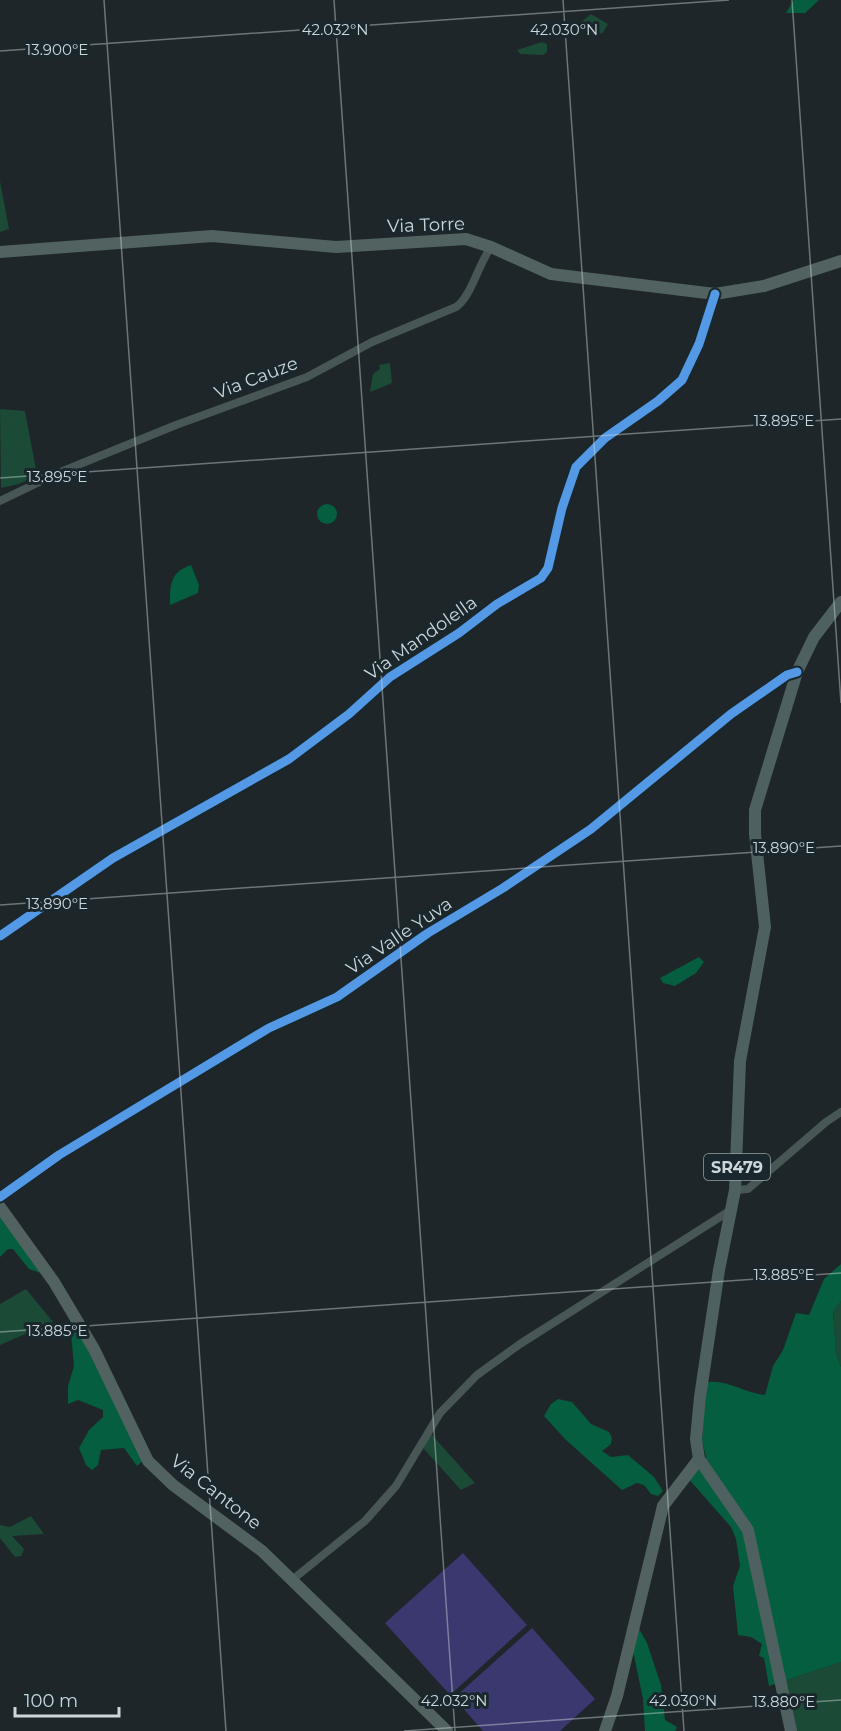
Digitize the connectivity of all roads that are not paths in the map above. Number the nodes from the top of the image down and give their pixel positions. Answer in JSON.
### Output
{"nodes":[{"id":1,"x":491,"y":247,"type":"junction"},
{"id":2,"x":0,"y":252,"type":"edge"},
{"id":3,"x":841,"y":261,"type":"edge"},
{"id":4,"x":715,"y":294,"type":"junction"},
{"id":5,"x":0,"y":501,"type":"edge"},
{"id":6,"x":841,"y":602,"type":"edge"},
{"id":7,"x":796,"y":672,"type":"junction"},
{"id":8,"x":0,"y":936,"type":"edge"},
{"id":9,"x":841,"y":1112,"type":"edge"},
{"id":10,"x":735,"y":1190,"type":"junction"},
{"id":11,"x":0,"y":1197,"type":"edge"},
{"id":12,"x":0,"y":1208,"type":"edge"},
{"id":13,"x":731,"y":1210,"type":"junction"},
{"id":14,"x":699,"y":1459,"type":"junction"},
{"id":15,"x":292,"y":1580,"type":"junction"},
{"id":16,"x":447,"y":1731,"type":"edge"},
{"id":17,"x":606,"y":1731,"type":"edge"},
{"id":18,"x":791,"y":1731,"type":"edge"}],
"edges":[{"from":1,"to":2,"type":"main road","name":"Via Torre"},
{"from":1,"to":4,"type":"main road","name":"Via Torre"},
{"from":1,"to":5,"type":"street","name":"Via Cauze"},
{"from":3,"to":4,"type":"main road","name":"Via Torre"},
{"from":4,"to":8,"type":"street","name":"Via Mandolella"},
{"from":6,"to":7,"type":"main road","number":"SR479"},
{"from":7,"to":10,"type":"main road","number":"SR479"},
{"from":7,"to":11,"type":"street","name":"Via Valle Yuva"},
{"from":9,"to":10,"type":"street"},
{"from":10,"to":13,"type":"main road","number":"SR479"},
{"from":12,"to":15,"type":"main road","name":"Via Cantone"},
{"from":13,"to":14,"type":"main road","number":"SR479"},
{"from":13,"to":15,"type":"street"},
{"from":14,"to":17,"type":"main road"},
{"from":14,"to":18,"type":"main road"},
{"from":15,"to":16,"type":"main road","name":"Via Cantone"}]}
